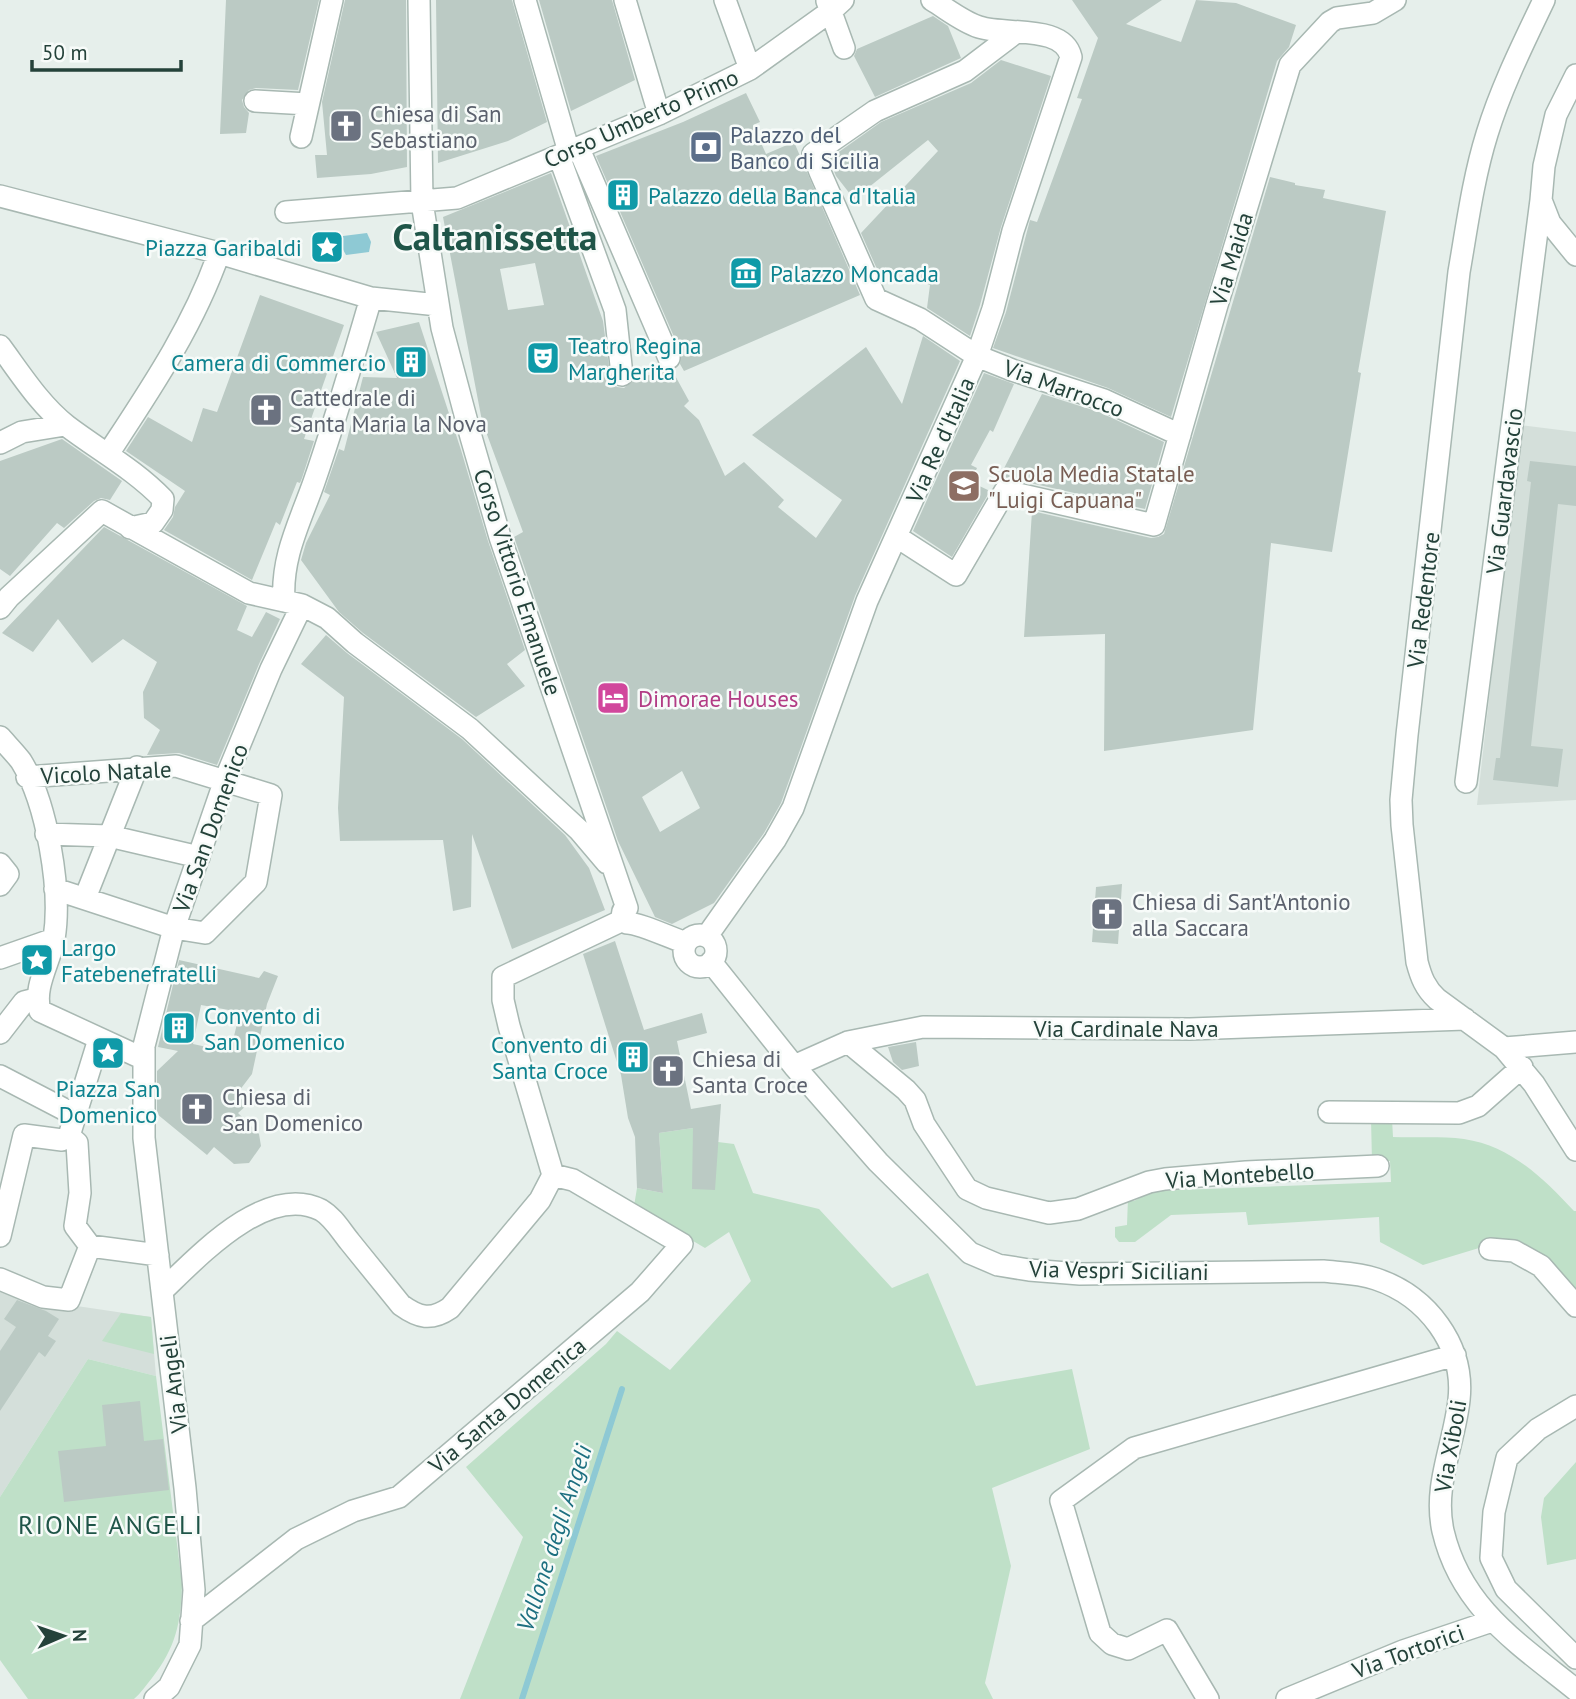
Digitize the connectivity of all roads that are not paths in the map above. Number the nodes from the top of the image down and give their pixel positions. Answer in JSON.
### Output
{"nodes":[{"id":1,"x":332,"y":0,"type":"edge"},
{"id":2,"x":419,"y":0,"type":"edge"},
{"id":3,"x":526,"y":0,"type":"edge"},
{"id":4,"x":625,"y":0,"type":"edge"},
{"id":5,"x":725,"y":0,"type":"edge"},
{"id":6,"x":1395,"y":0,"type":"edge"},
{"id":7,"x":1544,"y":0,"type":"edge"},
{"id":8,"x":937,"y":3,"type":"edge"},
{"id":9,"x":833,"y":4,"type":"edge"},
{"id":10,"x":1015,"y":33,"type":"junction"},
{"id":11,"x":844,"y":48,"type":"dead end"},
{"id":12,"x":750,"y":69,"type":"junction"},
{"id":13,"x":1576,"y":75,"type":"edge"},
{"id":14,"x":255,"y":101,"type":"dead end"},
{"id":15,"x":308,"y":104,"type":"junction"},
{"id":16,"x":659,"y":114,"type":"junction"},
{"id":17,"x":301,"y":137,"type":"dead end"},
{"id":18,"x":569,"y":152,"type":"junction"},
{"id":19,"x":0,"y":196,"type":"edge"},
{"id":20,"x":1541,"y":200,"type":"junction"},
{"id":21,"x":422,"y":202,"type":"junction"},
{"id":22,"x":286,"y":212,"type":"dead end"},
{"id":23,"x":618,"y":243,"type":"junction"},
{"id":24,"x":594,"y":252,"type":"junction"},
{"id":25,"x":219,"y":253,"type":"junction"},
{"id":26,"x":1576,"y":255,"type":"edge"},
{"id":27,"x":371,"y":298,"type":"junction"},
{"id":28,"x":438,"y":305,"type":"junction"},
{"id":29,"x":0,"y":346,"type":"edge"},
{"id":30,"x":977,"y":356,"type":"junction"},
{"id":31,"x":669,"y":358,"type":"dead end"},
{"id":32,"x":622,"y":375,"type":"dead end"},
{"id":33,"x":65,"y":425,"type":"junction"},
{"id":34,"x":1180,"y":435,"type":"junction"},
{"id":35,"x":0,"y":443,"type":"edge"},
{"id":36,"x":108,"y":454,"type":"junction"},
{"id":37,"x":130,"y":528,"type":"junction"},
{"id":38,"x":897,"y":537,"type":"junction"},
{"id":39,"x":3,"y":599,"type":"edge"},
{"id":40,"x":293,"y":603,"type":"junction"},
{"id":41,"x":0,"y":737,"type":"edge"},
{"id":42,"x":136,"y":767,"type":"junction"},
{"id":43,"x":27,"y":777,"type":"junction"},
{"id":44,"x":225,"y":780,"type":"junction"},
{"id":45,"x":1466,"y":782,"type":"dead end"},
{"id":46,"x":46,"y":834,"type":"junction"},
{"id":47,"x":109,"y":836,"type":"junction"},
{"id":48,"x":199,"y":857,"type":"junction"},
{"id":49,"x":614,"y":872,"type":"junction"},
{"id":50,"x":55,"y":888,"type":"junction"},
{"id":51,"x":85,"y":898,"type":"junction"},
{"id":52,"x":628,"y":916,"type":"junction"},
{"id":53,"x":174,"y":928,"type":"junction"},
{"id":54,"x":706,"y":936,"type":"junction"},
{"id":55,"x":54,"y":939,"type":"junction"},
{"id":56,"x":686,"y":943,"type":"junction"},
{"id":57,"x":0,"y":958,"type":"edge"},
{"id":58,"x":711,"y":962,"type":"junction"},
{"id":59,"x":30,"y":1001,"type":"junction"},
{"id":60,"x":1465,"y":1019,"type":"junction"},
{"id":61,"x":0,"y":1033,"type":"edge"},
{"id":62,"x":99,"y":1039,"type":"junction"},
{"id":63,"x":848,"y":1042,"type":"junction"},
{"id":64,"x":1576,"y":1042,"type":"edge"},
{"id":65,"x":1504,"y":1048,"type":"junction"},
{"id":66,"x":144,"y":1059,"type":"junction"},
{"id":67,"x":794,"y":1066,"type":"junction"},
{"id":68,"x":1522,"y":1067,"type":"junction"},
{"id":69,"x":0,"y":1076,"type":"edge"},
{"id":70,"x":1329,"y":1112,"type":"dead end"},
{"id":71,"x":75,"y":1115,"type":"junction"},
{"id":72,"x":69,"y":1136,"type":"junction"},
{"id":73,"x":1576,"y":1150,"type":"edge"},
{"id":74,"x":1378,"y":1166,"type":"dead end"},
{"id":75,"x":7,"y":1175,"type":"edge"},
{"id":76,"x":553,"y":1175,"type":"junction"},
{"id":77,"x":0,"y":1236,"type":"edge"},
{"id":78,"x":90,"y":1247,"type":"junction"},
{"id":79,"x":1490,"y":1249,"type":"dead end"},
{"id":80,"x":158,"y":1255,"type":"junction"},
{"id":81,"x":0,"y":1279,"type":"edge"},
{"id":82,"x":1410,"y":1284,"type":"joint"},
{"id":83,"x":162,"y":1291,"type":"junction"},
{"id":84,"x":1576,"y":1306,"type":"edge"},
{"id":85,"x":1455,"y":1355,"type":"junction"},
{"id":86,"x":1576,"y":1406,"type":"edge"},
{"id":87,"x":191,"y":1621,"type":"junction"},
{"id":88,"x":1492,"y":1621,"type":"junction"},
{"id":89,"x":1576,"y":1658,"type":"edge"},
{"id":90,"x":1576,"y":1690,"type":"edge"},
{"id":91,"x":155,"y":1699,"type":"edge"},
{"id":92,"x":1208,"y":1699,"type":"edge"},
{"id":93,"x":1287,"y":1699,"type":"edge"}],
"edges":[{"from":1,"to":15,"type":"street"},
{"from":2,"to":21,"type":"street","name":"Corso Vittorio Emanuele"},
{"from":3,"to":18,"type":"street"},
{"from":4,"to":16,"type":"street"},
{"from":5,"to":12,"type":"street"},
{"from":6,"to":34,"type":"street","name":"Via Maida"},
{"from":7,"to":60,"type":"street","name":"Via Redentore"},
{"from":8,"to":10,"type":"street","name":"Via Re d'Italia"},
{"from":9,"to":11,"type":"street"},
{"from":9,"to":12,"type":"street","name":"Corso Umberto Primo"},
{"from":10,"to":30,"type":"street","name":"Via Re d'Italia"},
{"from":10,"to":30,"type":"street","name":"Via Marrocco"},
{"from":12,"to":16,"type":"street","name":"Corso Umberto Primo"},
{"from":13,"to":20,"type":"street","name":"Via Guardavascio"},
{"from":14,"to":15,"type":"street"},
{"from":15,"to":17,"type":"street"},
{"from":16,"to":18,"type":"street","name":"Corso Umberto Primo"},
{"from":18,"to":21,"type":"street","name":"Corso Umberto Primo"},
{"from":18,"to":23,"type":"street"},
{"from":18,"to":24,"type":"street"},
{"from":19,"to":25,"type":"street"},
{"from":20,"to":26,"type":"street"},
{"from":20,"to":45,"type":"street","name":"Via Guardavascio"},
{"from":21,"to":22,"type":"street"},
{"from":21,"to":28,"type":"street","name":"Corso Vittorio Emanuele"},
{"from":23,"to":24,"type":"street"},
{"from":23,"to":31,"type":"street"},
{"from":24,"to":32,"type":"street"},
{"from":25,"to":27,"type":"street"},
{"from":25,"to":36,"type":"street"},
{"from":27,"to":28,"type":"street"},
{"from":27,"to":40,"type":"street"},
{"from":28,"to":49,"type":"street","name":"Corso Vittorio Emanuele"},
{"from":29,"to":33,"type":"street"},
{"from":30,"to":34,"type":"street","name":"Via Marrocco"},
{"from":30,"to":38,"type":"street","name":"Via Re d'Italia"},
{"from":33,"to":35,"type":"street"},
{"from":33,"to":36,"type":"street"},
{"from":34,"to":38,"type":"street","name":"Via Maida"},
{"from":36,"to":37,"type":"street"},
{"from":37,"to":39,"type":"street"},
{"from":37,"to":40,"type":"street"},
{"from":38,"to":54,"type":"street","name":"Via Re d'Italia"},
{"from":40,"to":44,"type":"street","name":"Via San Domenico"},
{"from":40,"to":49,"type":"street"},
{"from":41,"to":43,"type":"street"},
{"from":42,"to":43,"type":"street","name":"Vicolo Natale"},
{"from":42,"to":44,"type":"street","name":"Vicolo Natale"},
{"from":42,"to":47,"type":"street"},
{"from":43,"to":46,"type":"street"},
{"from":44,"to":48,"type":"street","name":"Via San Domenico"},
{"from":44,"to":53,"type":"street","name":"Vicolo Natale"},
{"from":46,"to":47,"type":"street"},
{"from":46,"to":50,"type":"street"},
{"from":47,"to":48,"type":"street"},
{"from":47,"to":51,"type":"street"},
{"from":48,"to":53,"type":"street","name":"Via San Domenico"},
{"from":49,"to":52,"type":"street","name":"Corso Vittorio Emanuele"},
{"from":50,"to":51,"type":"street"},
{"from":50,"to":55,"type":"street"},
{"from":51,"to":53,"type":"street"},
{"from":52,"to":56,"type":"street"},
{"from":52,"to":76,"type":"street"},
{"from":53,"to":66,"type":"street","name":"Via San Domenico"},
{"from":54,"to":56,"type":"street"},
{"from":54,"to":58,"type":"street"},
{"from":55,"to":57,"type":"street"},
{"from":55,"to":59,"type":"street"},
{"from":56,"to":58,"type":"street"},
{"from":58,"to":67,"type":"street","name":"Via Vespri Siciliani"},
{"from":59,"to":61,"type":"street"},
{"from":59,"to":62,"type":"street"},
{"from":60,"to":63,"type":"street","name":"Via Cardinale Nava"},
{"from":60,"to":65,"type":"street","name":"Via Redentore"},
{"from":62,"to":66,"type":"street"},
{"from":62,"to":71,"type":"street"},
{"from":63,"to":67,"type":"street","name":"Via Cardinale Nava"},
{"from":63,"to":74,"type":"street","name":"Via Montebello"},
{"from":64,"to":65,"type":"street"},
{"from":65,"to":68,"type":"street","name":"Via Redentore"},
{"from":66,"to":80,"type":"street","name":"Via Angeli"},
{"from":67,"to":82,"type":"street","name":"Via Vespri Siciliani"},
{"from":68,"to":70,"type":"street"},
{"from":68,"to":73,"type":"street","name":"Via Redentore"},
{"from":69,"to":71,"type":"street"},
{"from":71,"to":72,"type":"street"},
{"from":72,"to":75,"type":"street"},
{"from":72,"to":78,"type":"street"},
{"from":75,"to":77,"type":"street"},
{"from":76,"to":83,"type":"street"},
{"from":76,"to":87,"type":"street","name":"Via Santa Domenica"},
{"from":78,"to":80,"type":"street"},
{"from":78,"to":81,"type":"street"},
{"from":79,"to":84,"type":"street"},
{"from":80,"to":83,"type":"street","name":"Via Angeli"},
{"from":82,"to":85,"type":"street","name":"Via Xiboli"},
{"from":83,"to":87,"type":"street","name":"Via Angeli"},
{"from":85,"to":88,"type":"street","name":"Via Xiboli"},
{"from":85,"to":92,"type":"street"},
{"from":86,"to":89,"type":"street"},
{"from":87,"to":91,"type":"street","name":"Via Angeli"},
{"from":88,"to":90,"type":"street","name":"Via Xiboli"},
{"from":88,"to":93,"type":"street","name":"Via Tortorici"}]}
